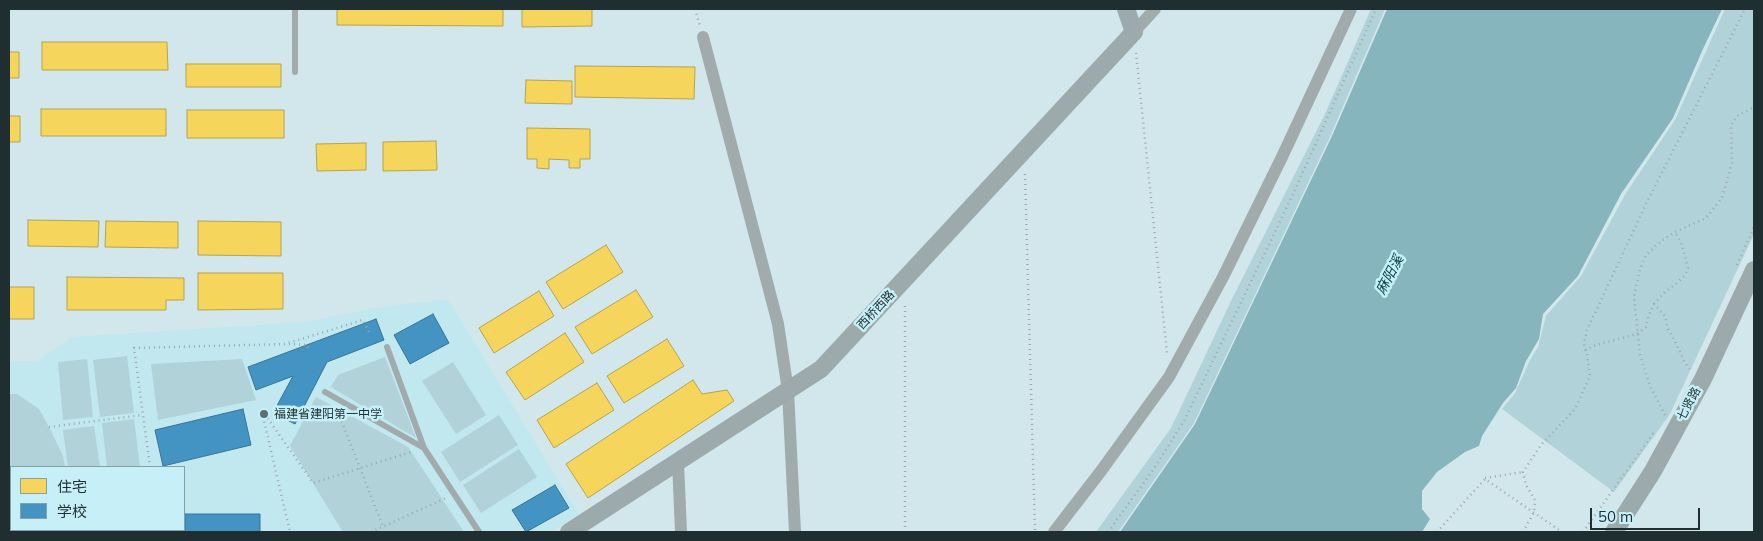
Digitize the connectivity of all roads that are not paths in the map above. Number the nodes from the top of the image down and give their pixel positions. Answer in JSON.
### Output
{"nodes":[{"id":1,"x":295,"y":9,"type":"edge"},
{"id":2,"x":1126,"y":9,"type":"edge"},
{"id":3,"x":1155,"y":9,"type":"edge"},
{"id":4,"x":1351,"y":9,"type":"edge"},
{"id":5,"x":1134,"y":32,"type":"junction"},
{"id":6,"x":703,"y":37,"type":"road end"},
{"id":7,"x":295,"y":72,"type":"dead end"},
{"id":8,"x":1754,"y":270,"type":"edge"},
{"id":9,"x":387,"y":347,"type":"dead end"},
{"id":10,"x":788,"y":391,"type":"junction"},
{"id":11,"x":325,"y":392,"type":"dead end"},
{"id":12,"x":424,"y":448,"type":"junction"},
{"id":13,"x":678,"y":462,"type":"junction"},
{"id":14,"x":479,"y":532,"type":"edge"},
{"id":15,"x":569,"y":532,"type":"edge"},
{"id":16,"x":681,"y":532,"type":"edge"},
{"id":17,"x":795,"y":532,"type":"edge"},
{"id":18,"x":1054,"y":532,"type":"edge"},
{"id":19,"x":1614,"y":532,"type":"edge"}],
"edges":[{"from":1,"to":7,"type":"lane"},
{"from":2,"to":5,"type":"main road"},
{"from":3,"to":5,"type":"street"},
{"from":4,"to":18,"type":"street"},
{"from":5,"to":10,"type":"main road","name":"西桥西路"},
{"from":6,"to":10,"type":"street"},
{"from":8,"to":19,"type":"main road","name":"七贤路"},
{"from":9,"to":12,"type":"lane"},
{"from":10,"to":13,"type":"main road","name":"西桥西路"},
{"from":10,"to":17,"type":"street"},
{"from":11,"to":12,"type":"lane"},
{"from":12,"to":14,"type":"lane"},
{"from":13,"to":15,"type":"main road","name":"西桥西路"},
{"from":13,"to":16,"type":"street"}]}
